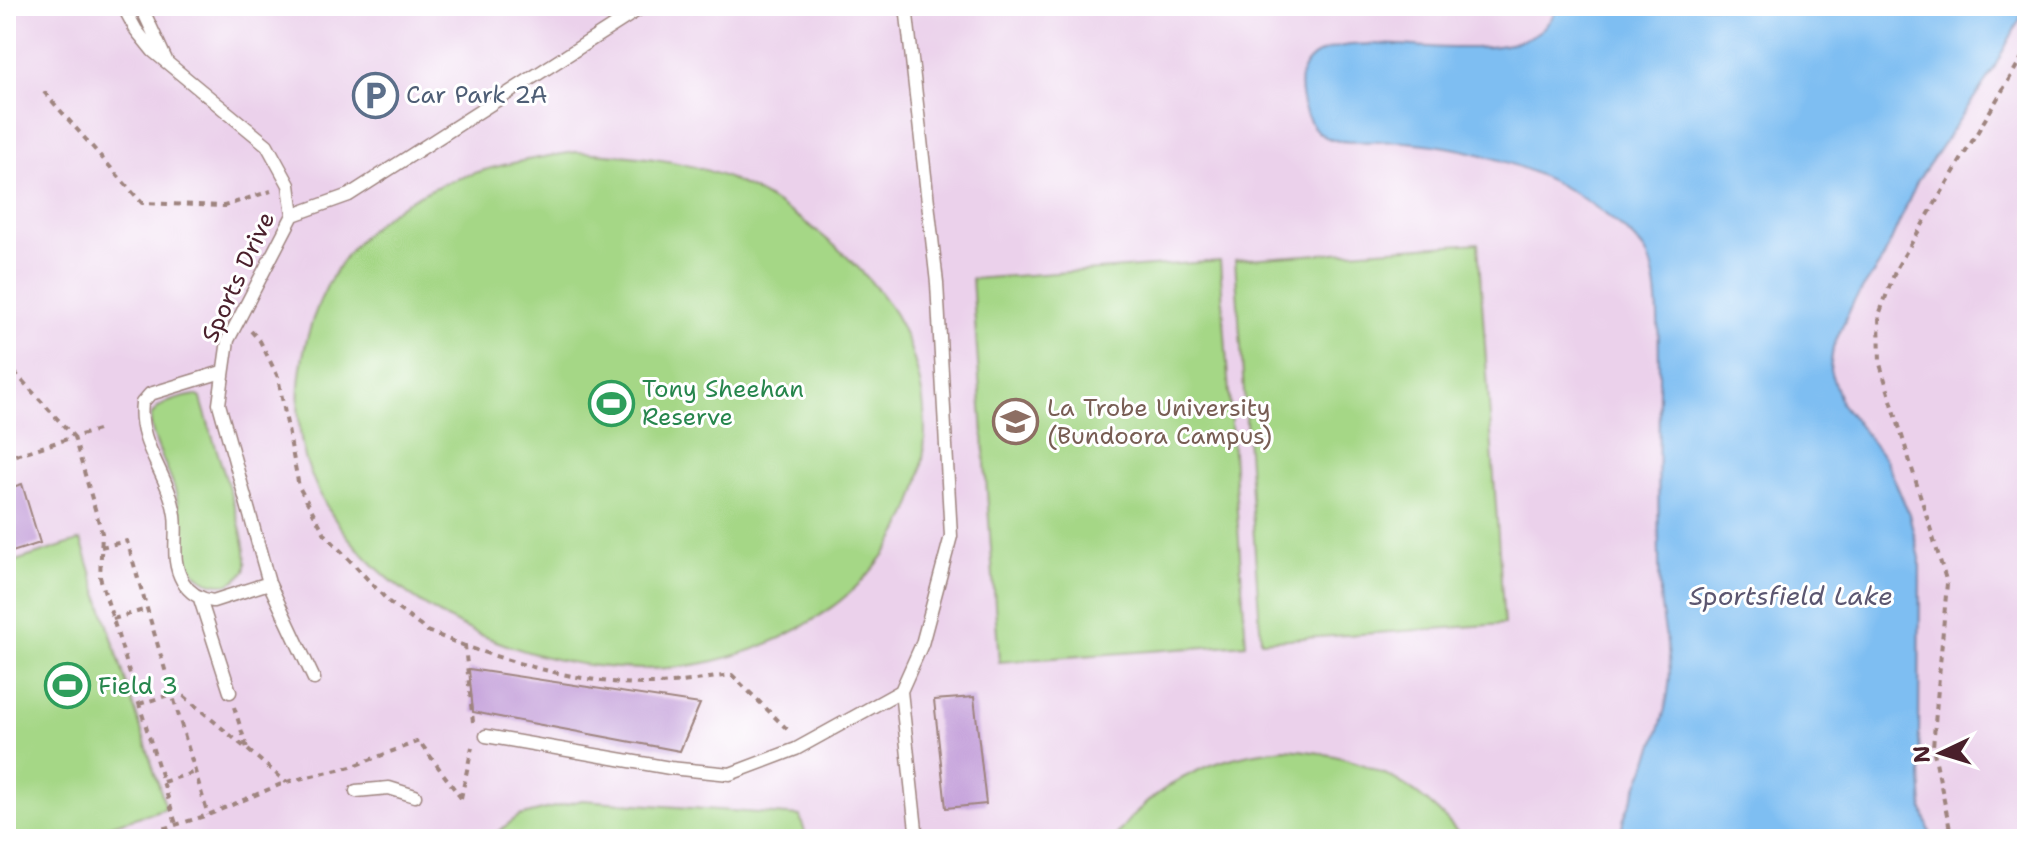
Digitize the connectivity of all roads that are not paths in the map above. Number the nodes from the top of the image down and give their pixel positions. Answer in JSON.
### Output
{"nodes":[{"id":1,"x":123,"y":6,"type":"edge"},
{"id":2,"x":141,"y":6,"type":"edge"},
{"id":3,"x":644,"y":6,"type":"edge"},
{"id":4,"x":906,"y":6,"type":"edge"},
{"id":5,"x":168,"y":62,"type":"junction"},
{"id":6,"x":293,"y":215,"type":"junction"},
{"id":7,"x":222,"y":372,"type":"junction"},
{"id":8,"x":269,"y":583,"type":"junction"},
{"id":9,"x":200,"y":599,"type":"junction"},
{"id":10,"x":314,"y":679,"type":"dead end"},
{"id":11,"x":901,"y":691,"type":"junction"},
{"id":12,"x":230,"y":692,"type":"road end"},
{"id":13,"x":486,"y":736,"type":"dead end"},
{"id":14,"x":356,"y":791,"type":"dead end"},
{"id":15,"x":415,"y":796,"type":"dead end"},
{"id":16,"x":917,"y":839,"type":"edge"}],
"edges":[{"from":1,"to":5,"type":"lane","name":"Sports Drive"},
{"from":2,"to":5,"type":"lane","name":"Sports Drive"},
{"from":3,"to":6,"type":"lane"},
{"from":4,"to":11,"type":"lane"},
{"from":5,"to":6,"type":"lane","name":"Sports Drive"},
{"from":6,"to":7,"type":"lane","name":"Sports Drive"},
{"from":7,"to":8,"type":"lane","name":"Sports Drive"},
{"from":7,"to":9,"type":"lane","name":"Sports Drive"},
{"from":8,"to":9,"type":"lane"},
{"from":8,"to":10,"type":"lane","name":"Sports Drive"},
{"from":9,"to":12,"type":"lane","name":"Sports Drive"},
{"from":11,"to":13,"type":"lane"},
{"from":11,"to":16,"type":"lane"},
{"from":14,"to":15,"type":"lane"}]}
